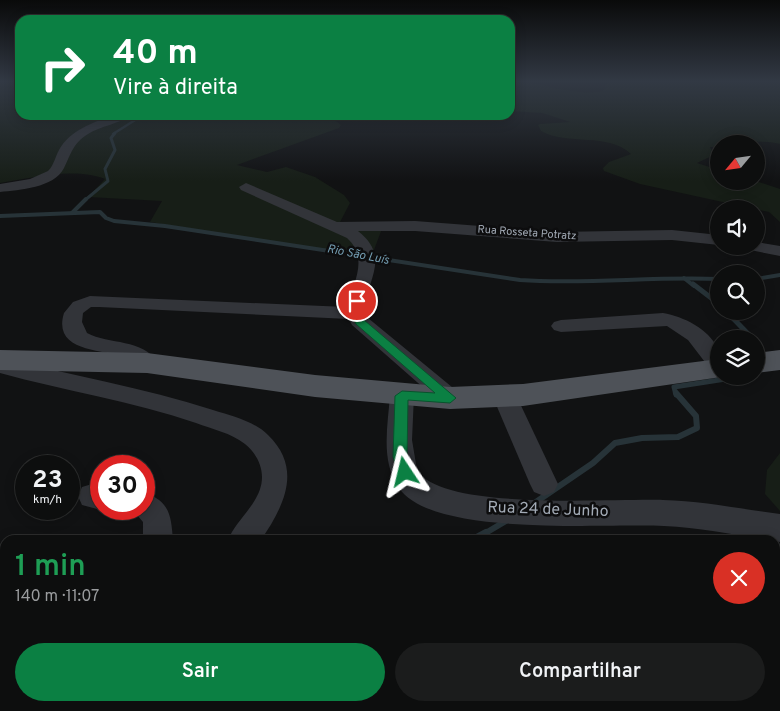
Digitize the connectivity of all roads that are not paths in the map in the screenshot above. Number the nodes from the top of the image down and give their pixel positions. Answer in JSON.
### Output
{"nodes":[{"id":1,"x":110,"y":120,"type":"edge"},
{"id":2,"x":246,"y":187,"type":"dead end"},
{"id":3,"x":0,"y":188,"type":"edge"},
{"id":4,"x":335,"y":227,"type":"junction"},
{"id":5,"x":710,"y":239,"type":"edge"},
{"id":6,"x":765,"y":248,"type":"edge"},
{"id":7,"x":780,"y":251,"type":"edge"},
{"id":8,"x":356,"y":313,"type":"junction"},
{"id":9,"x":561,"y":326,"type":"dead end"},
{"id":10,"x":710,"y":355,"type":"edge"},
{"id":11,"x":0,"y":360,"type":"edge"},
{"id":12,"x":780,"y":360,"type":"edge"},
{"id":13,"x":765,"y":362,"type":"edge"},
{"id":14,"x":146,"y":363,"type":"junction"},
{"id":15,"x":0,"y":365,"type":"edge"},
{"id":16,"x":710,"y":369,"type":"edge"},
{"id":17,"x":504,"y":395,"type":"junction"},
{"id":18,"x":402,"y":396,"type":"junction"},
{"id":19,"x":450,"y":398,"type":"junction"},
{"id":20,"x":544,"y":484,"type":"dead end"},
{"id":21,"x":155,"y":516,"type":"edge"},
{"id":22,"x":780,"y":528,"type":"edge"},
{"id":23,"x":158,"y":535,"type":"edge"},
{"id":24,"x":247,"y":535,"type":"edge"}],
"edges":[{"from":1,"to":3,"type":"street"},
{"from":2,"to":4,"type":"street"},
{"from":4,"to":5,"type":"street","name":"Rua Rosseta Potratz"},
{"from":4,"to":8,"type":"street"},
{"from":6,"to":7,"type":"street"},
{"from":8,"to":14,"type":"street"},
{"from":8,"to":19,"type":"street"},
{"from":9,"to":10,"type":"street"},
{"from":11,"to":14,"type":"main road"},
{"from":12,"to":13,"type":"main road"},
{"from":14,"to":18,"type":"main road"},
{"from":15,"to":24,"type":"street"},
{"from":16,"to":17,"type":"main road"},
{"from":17,"to":19,"type":"main road"},
{"from":17,"to":20,"type":"street"},
{"from":18,"to":19,"type":"main road"},
{"from":18,"to":22,"type":"street","name":"Rua 24 de Junho"},
{"from":21,"to":23,"type":"street"}]}
